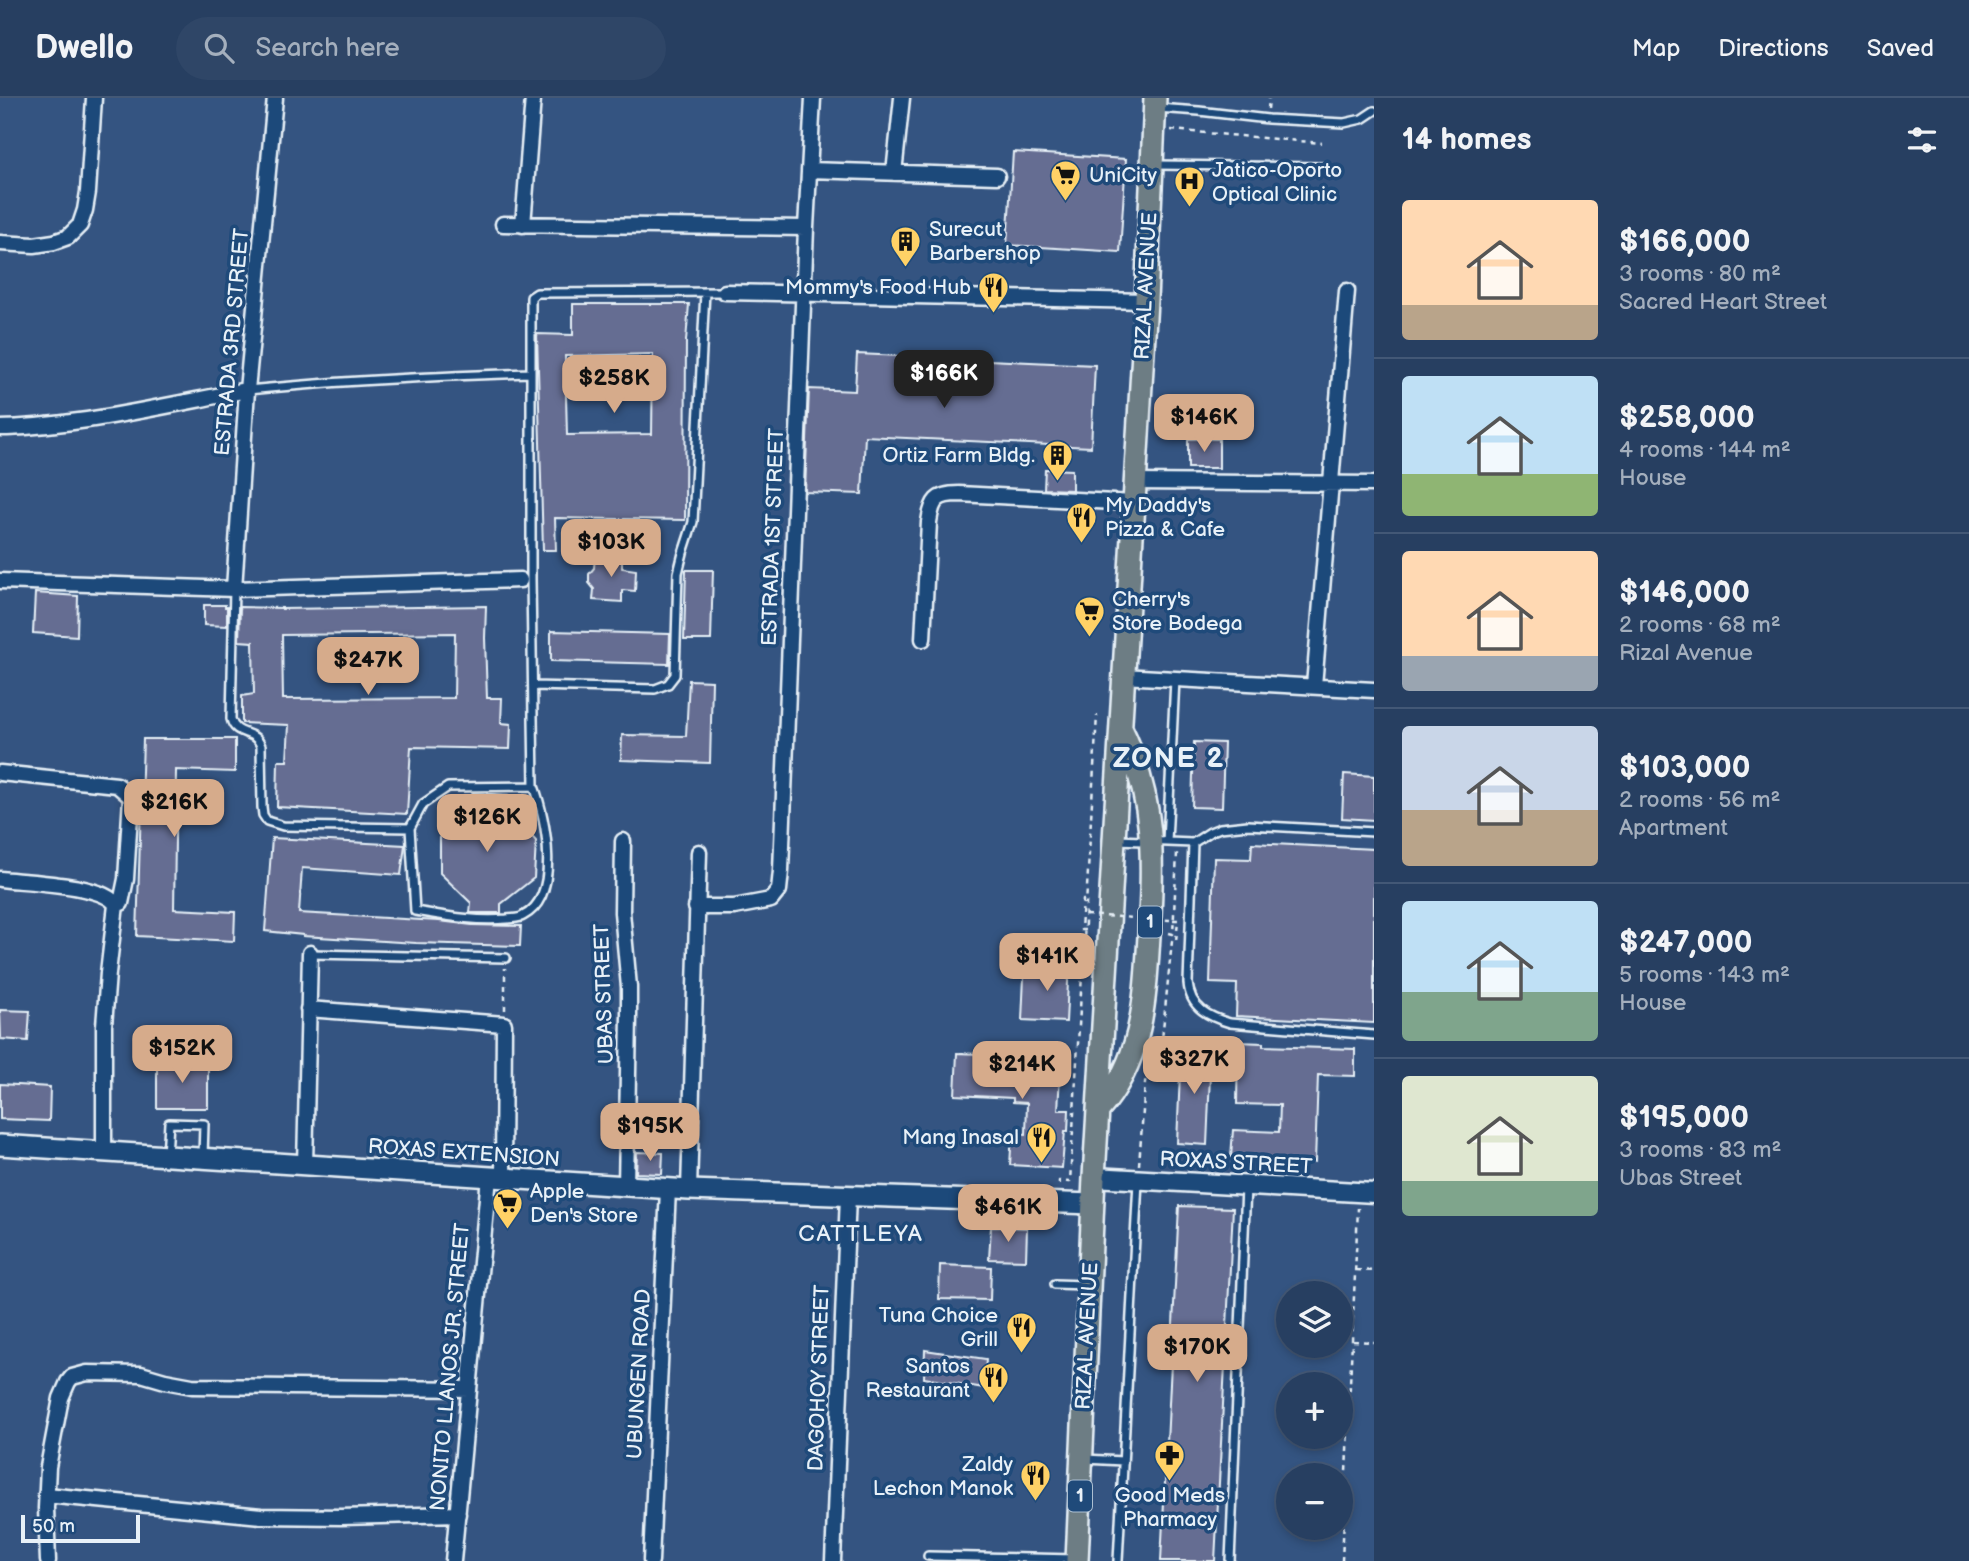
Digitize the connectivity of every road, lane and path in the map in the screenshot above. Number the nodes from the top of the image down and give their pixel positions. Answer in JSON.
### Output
{"nodes":[{"id":1,"x":94,"y":98,"type":"edge"},
{"id":2,"x":275,"y":98,"type":"edge"},
{"id":3,"x":533,"y":98,"type":"edge"},
{"id":4,"x":813,"y":98,"type":"edge"},
{"id":5,"x":902,"y":98,"type":"edge"},
{"id":6,"x":1155,"y":111,"type":"edge"},
{"id":7,"x":1374,"y":111,"type":"edge"},
{"id":8,"x":1322,"y":142,"type":"dead end"},
{"id":9,"x":1152,"y":164,"type":"junction"},
{"id":10,"x":1324,"y":167,"type":"dead end"},
{"id":11,"x":809,"y":170,"type":"junction"},
{"id":12,"x":894,"y":173,"type":"junction"},
{"id":13,"x":997,"y":176,"type":"dead end"},
{"id":14,"x":502,"y":224,"type":"dead end"},
{"id":15,"x":523,"y":225,"type":"junction"},
{"id":16,"x":806,"y":228,"type":"junction"},
{"id":17,"x":0,"y":243,"type":"edge"},
{"id":18,"x":1347,"y":291,"type":"dead end"},
{"id":19,"x":705,"y":292,"type":"junction"},
{"id":20,"x":725,"y":292,"type":"joint"},
{"id":21,"x":804,"y":294,"type":"junction"},
{"id":22,"x":1146,"y":301,"type":"junction"},
{"id":23,"x":530,"y":373,"type":"junction"},
{"id":24,"x":247,"y":390,"type":"junction"},
{"id":25,"x":0,"y":428,"type":"edge"},
{"id":26,"x":1332,"y":484,"type":"junction"},
{"id":27,"x":1374,"y":484,"type":"edge"},
{"id":28,"x":1135,"y":492,"type":"junction"},
{"id":29,"x":526,"y":580,"type":"junction"},
{"id":30,"x":0,"y":581,"type":"edge"},
{"id":31,"x":234,"y":589,"type":"junction"},
{"id":32,"x":923,"y":639,"type":"dead end"},
{"id":33,"x":1122,"y":676,"type":"junction"},
{"id":34,"x":1175,"y":679,"type":"junction"},
{"id":35,"x":533,"y":685,"type":"junction"},
{"id":36,"x":1314,"y":686,"type":"junction"},
{"id":37,"x":1374,"y":690,"type":"edge"},
{"id":38,"x":1097,"y":715,"type":"dead end"},
{"id":39,"x":1120,"y":726,"type":"junction"},
{"id":40,"x":0,"y":772,"type":"edge"},
{"id":41,"x":534,"y":786,"type":"junction"},
{"id":42,"x":410,"y":828,"type":"junction"},
{"id":43,"x":1374,"y":832,"type":"edge"},
{"id":44,"x":1114,"y":840,"type":"junction"},
{"id":45,"x":623,"y":841,"type":"dead end"},
{"id":46,"x":1160,"y":842,"type":"junction"},
{"id":47,"x":1178,"y":842,"type":"junction"},
{"id":48,"x":1193,"y":843,"type":"junction"},
{"id":49,"x":698,"y":852,"type":"dead end"},
{"id":50,"x":0,"y":879,"type":"edge"},
{"id":51,"x":1087,"y":900,"type":"junction"},
{"id":52,"x":116,"y":905,"type":"junction"},
{"id":53,"x":696,"y":907,"type":"junction"},
{"id":54,"x":1086,"y":915,"type":"junction"},
{"id":55,"x":1172,"y":920,"type":"junction"},
{"id":56,"x":1086,"y":930,"type":"junction"},
{"id":57,"x":1171,"y":934,"type":"dead end"},
{"id":58,"x":310,"y":954,"type":"joint"},
{"id":59,"x":506,"y":958,"type":"joint"},
{"id":60,"x":308,"y":1009,"type":"junction"},
{"id":61,"x":504,"y":1024,"type":"junction"},
{"id":62,"x":1374,"y":1035,"type":"edge"},
{"id":63,"x":1098,"y":1111,"type":"junction"},
{"id":64,"x":0,"y":1145,"type":"edge"},
{"id":65,"x":104,"y":1151,"type":"junction"},
{"id":66,"x":167,"y":1155,"type":"junction"},
{"id":67,"x":203,"y":1158,"type":"junction"},
{"id":68,"x":305,"y":1165,"type":"junction"},
{"id":69,"x":1094,"y":1177,"type":"junction"},
{"id":70,"x":496,"y":1178,"type":"junction"},
{"id":71,"x":1138,"y":1180,"type":"junction"},
{"id":72,"x":1246,"y":1186,"type":"junction"},
{"id":73,"x":626,"y":1187,"type":"junction"},
{"id":74,"x":668,"y":1189,"type":"junction"},
{"id":75,"x":688,"y":1191,"type":"junction"},
{"id":76,"x":1367,"y":1193,"type":"edge"},
{"id":77,"x":848,"y":1196,"type":"junction"},
{"id":78,"x":1059,"y":1203,"type":"junction"},
{"id":79,"x":1093,"y":1204,"type":"junction"},
{"id":80,"x":1355,"y":1269,"type":"junction"},
{"id":81,"x":1374,"y":1271,"type":"edge"},
{"id":82,"x":1055,"y":1284,"type":"dead end"},
{"id":83,"x":1089,"y":1285,"type":"junction"},
{"id":84,"x":1353,"y":1317,"type":"edge"},
{"id":85,"x":1353,"y":1341,"type":"edge"},
{"id":86,"x":1374,"y":1342,"type":"edge"},
{"id":87,"x":1351,"y":1358,"type":"edge"},
{"id":88,"x":470,"y":1389,"type":"junction"},
{"id":89,"x":1081,"y":1459,"type":"junction"},
{"id":90,"x":1123,"y":1461,"type":"junction"},
{"id":91,"x":46,"y":1496,"type":"junction"},
{"id":92,"x":458,"y":1514,"type":"junction"},
{"id":93,"x":928,"y":1556,"type":"dead end"},
{"id":94,"x":1077,"y":1560,"type":"edge"},
{"id":95,"x":48,"y":1561,"type":"edge"},
{"id":96,"x":453,"y":1561,"type":"edge"},
{"id":97,"x":651,"y":1561,"type":"edge"},
{"id":98,"x":833,"y":1561,"type":"edge"},
{"id":99,"x":1118,"y":1561,"type":"edge"},
{"id":100,"x":1230,"y":1561,"type":"edge"},
{"id":101,"x":1342,"y":1561,"type":"edge"}],
"edges":[{"from":1,"to":17,"type":"street"},
{"from":2,"to":24,"type":"street","name":"ESTRADA 3RD STREET"},
{"from":3,"to":15,"type":"street"},
{"from":4,"to":11,"type":"street","name":"ESTRADA 1ST STREET"},
{"from":5,"to":12,"type":"street"},
{"from":6,"to":7,"type":"lane"},
{"from":6,"to":8,"type":"path"},
{"from":6,"to":9,"type":"main road","name":"RIZAL AVENUE","number":"1"},
{"from":9,"to":10,"type":"lane"},
{"from":9,"to":22,"type":"main road","name":"RIZAL AVENUE","number":"1"},
{"from":11,"to":12,"type":"street"},
{"from":11,"to":16,"type":"street","name":"ESTRADA 1ST STREET"},
{"from":12,"to":13,"type":"street"},
{"from":14,"to":15,"type":"street"},
{"from":15,"to":16,"type":"street"},
{"from":16,"to":21,"type":"street","name":"ESTRADA 1ST STREET"},
{"from":18,"to":26,"type":"street"},
{"from":19,"to":20,"type":"lane"},
{"from":19,"to":23,"type":"lane"},
{"from":19,"to":35,"type":"lane"},
{"from":20,"to":21,"type":"street"},
{"from":21,"to":22,"type":"street"},
{"from":21,"to":53,"type":"street","name":"ESTRADA 1ST STREET"},
{"from":22,"to":28,"type":"main road","name":"RIZAL AVENUE","number":"1"},
{"from":23,"to":24,"type":"lane"},
{"from":23,"to":29,"type":"lane"},
{"from":24,"to":25,"type":"street"},
{"from":24,"to":31,"type":"street","name":"ESTRADA 3RD STREET"},
{"from":26,"to":27,"type":"street"},
{"from":26,"to":28,"type":"street"},
{"from":26,"to":36,"type":"street"},
{"from":28,"to":32,"type":"street"},
{"from":28,"to":33,"type":"main road","name":"RIZAL AVENUE","number":"1"},
{"from":29,"to":31,"type":"street"},
{"from":29,"to":35,"type":"lane"},
{"from":30,"to":31,"type":"street"},
{"from":31,"to":42,"type":"lane"},
{"from":33,"to":34,"type":"street"},
{"from":33,"to":39,"type":"main road","name":"RIZAL AVENUE","number":"1"},
{"from":34,"to":36,"type":"street"},
{"from":34,"to":46,"type":"lane"},
{"from":35,"to":41,"type":"lane"},
{"from":36,"to":37,"type":"street"},
{"from":38,"to":51,"type":"path"},
{"from":39,"to":44,"type":"main road","name":"RIZAL AVENUE","number":"1"},
{"from":39,"to":46,"type":"main road","name":"RIZAL AVENUE","number":"1"},
{"from":40,"to":52,"type":"street"},
{"from":41,"to":42,"type":"lane"},
{"from":41,"to":42,"type":"lane"},
{"from":43,"to":48,"type":"lane"},
{"from":44,"to":46,"type":"lane"},
{"from":44,"to":63,"type":"main road","name":"RIZAL AVENUE","number":"1"},
{"from":45,"to":73,"type":"street","name":"UBAS STREET"},
{"from":46,"to":47,"type":"lane"},
{"from":46,"to":63,"type":"main road","name":"RIZAL AVENUE","number":"1"},
{"from":47,"to":48,"type":"lane"},
{"from":47,"to":55,"type":"path"},
{"from":48,"to":62,"type":"lane"},
{"from":49,"to":53,"type":"street"},
{"from":50,"to":52,"type":"street"},
{"from":51,"to":54,"type":"path"},
{"from":51,"to":56,"type":"path"},
{"from":52,"to":65,"type":"street"},
{"from":53,"to":75,"type":"street"},
{"from":54,"to":55,"type":"path","bridge":true},
{"from":54,"to":56,"type":"path"},
{"from":55,"to":57,"type":"path"},
{"from":55,"to":71,"type":"path"},
{"from":56,"to":78,"type":"path"},
{"from":58,"to":59,"type":"lane"},
{"from":58,"to":60,"type":"street"},
{"from":59,"to":61,"type":"path"},
{"from":60,"to":61,"type":"street"},
{"from":60,"to":68,"type":"street"},
{"from":61,"to":70,"type":"street","name":"NONITO LLANOS JR. STREET"},
{"from":63,"to":69,"type":"main road","name":"RIZAL AVENUE","number":"1"},
{"from":64,"to":65,"type":"main road","name":"ROXAS EXTENSION"},
{"from":65,"to":66,"type":"main road","name":"ROXAS EXTENSION"},
{"from":66,"to":67,"type":"main road","name":"ROXAS EXTENSION"},
{"from":66,"to":67,"type":"lane"},
{"from":67,"to":68,"type":"main road","name":"ROXAS EXTENSION"},
{"from":68,"to":70,"type":"main road","name":"ROXAS EXTENSION"},
{"from":69,"to":71,"type":"street","name":"ROXAS STREET"},
{"from":69,"to":79,"type":"main road","name":"RIZAL AVENUE","number":"1"},
{"from":70,"to":73,"type":"main road","name":"ROXAS EXTENSION"},
{"from":70,"to":88,"type":"street","name":"NONITO LLANOS JR. STREET"},
{"from":71,"to":72,"type":"street","name":"ROXAS STREET"},
{"from":71,"to":90,"type":"lane"},
{"from":72,"to":76,"type":"street","name":"ROXAS STREET"},
{"from":72,"to":100,"type":"lane"},
{"from":73,"to":74,"type":"main road","name":"ROXAS EXTENSION"},
{"from":74,"to":75,"type":"main road","name":"ROXAS EXTENSION"},
{"from":74,"to":97,"type":"street","name":"UBUNGEN ROAD"},
{"from":75,"to":77,"type":"main road","name":"ROXAS EXTENSION"},
{"from":76,"to":80,"type":"path"},
{"from":77,"to":78,"type":"main road","name":"ROXAS EXTENSION"},
{"from":77,"to":98,"type":"street","name":"DAGOHOY STREET"},
{"from":78,"to":79,"type":"main road","name":"ROXAS EXTENSION"},
{"from":79,"to":83,"type":"main road","name":"RIZAL AVENUE","number":"1"},
{"from":80,"to":81,"type":"path"},
{"from":80,"to":84,"type":"path"},
{"from":82,"to":83,"type":"lane"},
{"from":83,"to":89,"type":"main road","name":"RIZAL AVENUE","number":"1"},
{"from":85,"to":86,"type":"path"},
{"from":87,"to":101,"type":"path"},
{"from":88,"to":91,"type":"street"},
{"from":88,"to":92,"type":"street","name":"NONITO LLANOS JR. STREET"},
{"from":89,"to":90,"type":"lane"},
{"from":89,"to":94,"type":"main road","name":"RIZAL AVENUE","number":"1"},
{"from":90,"to":99,"type":"lane"},
{"from":91,"to":92,"type":"street"},
{"from":91,"to":95,"type":"street"},
{"from":92,"to":96,"type":"street","name":"NONITO LLANOS JR. STREET"},
{"from":93,"to":94,"type":"lane"}]}
